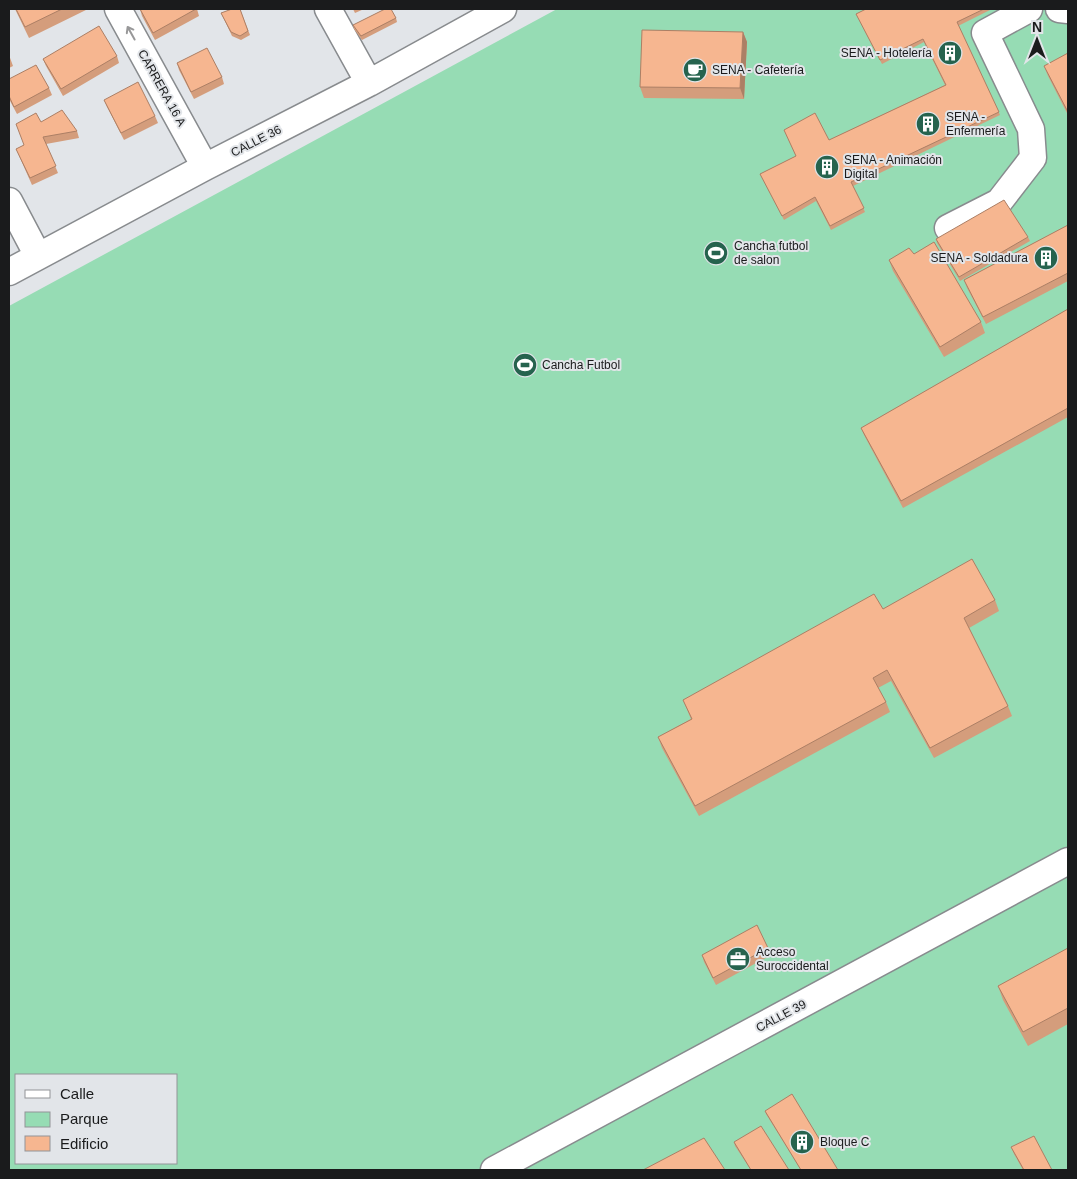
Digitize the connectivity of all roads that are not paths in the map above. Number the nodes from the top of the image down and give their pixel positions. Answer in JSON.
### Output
{"nodes":[{"id":1,"x":118,"y":9,"type":"edge"},
{"id":2,"x":328,"y":9,"type":"edge"},
{"id":3,"x":503,"y":9,"type":"edge"},
{"id":4,"x":1029,"y":9,"type":"edge"},
{"id":5,"x":1059,"y":9,"type":"edge"},
{"id":6,"x":1068,"y":10,"type":"edge"},
{"id":7,"x":369,"y":83,"type":"junction"},
{"id":8,"x":205,"y":167,"type":"junction"},
{"id":9,"x":9,"y":201,"type":"edge"},
{"id":10,"x":948,"y":228,"type":"dead end"},
{"id":11,"x":38,"y":256,"type":"junction"},
{"id":12,"x":9,"y":272,"type":"edge"},
{"id":13,"x":1068,"y":861,"type":"edge"},
{"id":14,"x":494,"y":1170,"type":"edge"}],
"edges":[{"from":8,"to":1,"type":"street","name":"CARRERA 16 A","one_way":true},
{"from":2,"to":7,"type":"street"},
{"from":3,"to":7,"type":"street","name":"CALLE 36"},
{"from":4,"to":10,"type":"street"},
{"from":5,"to":6,"type":"street"},
{"from":7,"to":8,"type":"street","name":"CALLE 36"},
{"from":8,"to":11,"type":"street","name":"CALLE 36"},
{"from":9,"to":11,"type":"street"},
{"from":11,"to":12,"type":"street","name":"CALLE 36"},
{"from":13,"to":14,"type":"street","name":"CALLE 39"}]}
